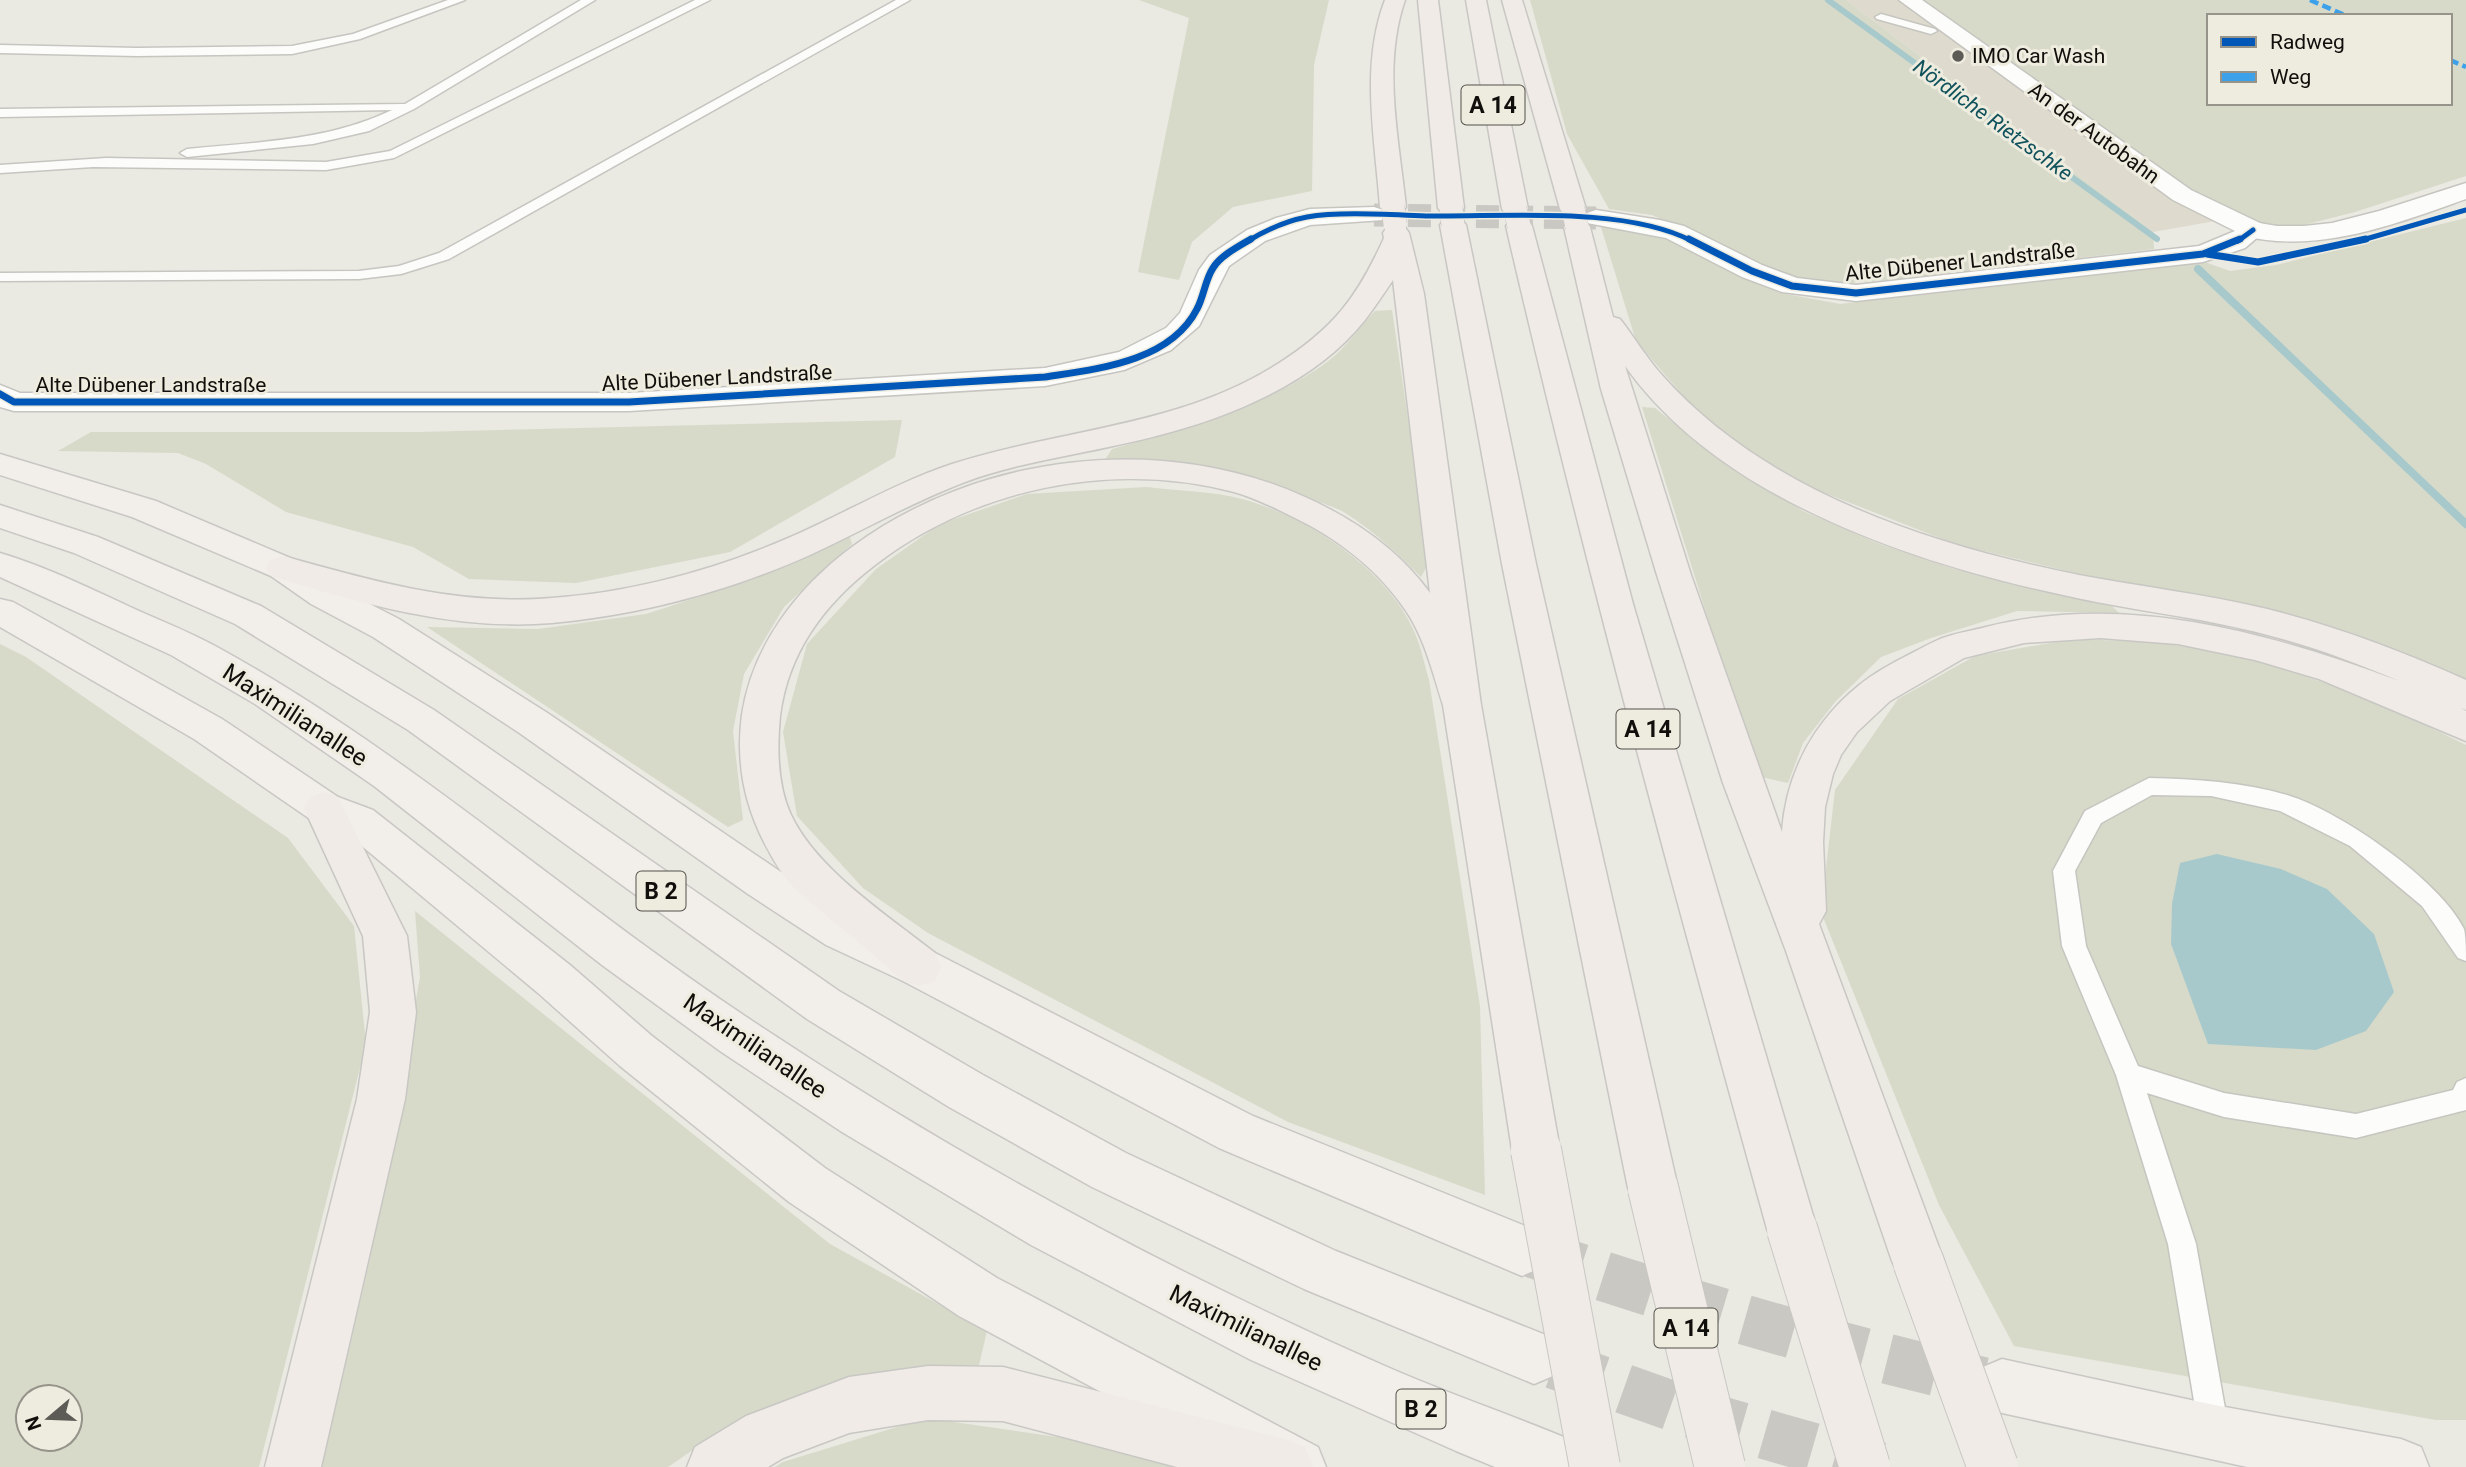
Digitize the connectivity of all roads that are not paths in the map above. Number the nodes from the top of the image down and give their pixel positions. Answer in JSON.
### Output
{"nodes":[{"id":1,"x":459,"y":0,"type":"edge"},
{"id":2,"x":589,"y":0,"type":"edge"},
{"id":3,"x":704,"y":0,"type":"edge"},
{"id":4,"x":904,"y":0,"type":"edge"},
{"id":5,"x":1395,"y":0,"type":"edge"},
{"id":6,"x":1428,"y":0,"type":"edge"},
{"id":7,"x":1476,"y":0,"type":"edge"},
{"id":8,"x":1512,"y":0,"type":"edge"},
{"id":9,"x":1909,"y":0,"type":"edge"},
{"id":10,"x":1881,"y":17,"type":"dead end"},
{"id":11,"x":1931,"y":31,"type":"dead end"},
{"id":12,"x":0,"y":49,"type":"edge"},
{"id":13,"x":410,"y":106,"type":"junction"},
{"id":14,"x":0,"y":113,"type":"edge"},
{"id":15,"x":93,"y":163,"type":"junction"},
{"id":16,"x":0,"y":169,"type":"edge"},
{"id":17,"x":2466,"y":191,"type":"edge"},
{"id":18,"x":1582,"y":218,"type":"junction"},
{"id":19,"x":1390,"y":221,"type":"junction"},
{"id":20,"x":2253,"y":230,"type":"junction"},
{"id":21,"x":0,"y":277,"type":"edge"},
{"id":22,"x":1597,"y":302,"type":"junction"},
{"id":23,"x":0,"y":394,"type":"edge"},
{"id":24,"x":0,"y":464,"type":"edge"},
{"id":25,"x":0,"y":516,"type":"edge"},
{"id":26,"x":0,"y":565,"type":"edge"},
{"id":27,"x":283,"y":568,"type":"junction"},
{"id":28,"x":0,"y":611,"type":"edge"},
{"id":29,"x":2466,"y":696,"type":"edge"},
{"id":30,"x":1462,"y":705,"type":"junction"},
{"id":31,"x":2466,"y":727,"type":"edge"},
{"id":32,"x":324,"y":808,"type":"junction"},
{"id":33,"x":1808,"y":951,"type":"junction"},
{"id":34,"x":2466,"y":951,"type":"edge"},
{"id":35,"x":919,"y":967,"type":"junction"},
{"id":36,"x":2129,"y":1075,"type":"junction"},
{"id":37,"x":2466,"y":1090,"type":"edge"},
{"id":38,"x":1522,"y":1250,"type":"tunnel mouth"},
{"id":39,"x":1534,"y":1357,"type":"tunnel mouth"},
{"id":40,"x":2002,"y":1386,"type":"tunnel mouth"},
{"id":41,"x":2214,"y":1433,"type":"junction"},
{"id":42,"x":1573,"y":1464,"type":"edge"},
{"id":43,"x":293,"y":1467,"type":"edge"},
{"id":44,"x":715,"y":1467,"type":"edge"},
{"id":45,"x":1284,"y":1467,"type":"edge"},
{"id":46,"x":1298,"y":1467,"type":"edge"},
{"id":47,"x":1720,"y":1467,"type":"edge"},
{"id":48,"x":1865,"y":1467,"type":"edge"},
{"id":49,"x":1993,"y":1467,"type":"edge"},
{"id":50,"x":2402,"y":1467,"type":"edge"}],
"edges":[{"from":1,"to":12,"type":"lane"},
{"from":2,"to":13,"type":"lane"},
{"from":3,"to":15,"type":"lane"},
{"from":4,"to":21,"type":"lane"},
{"from":5,"to":19,"type":"highway"},
{"from":6,"to":47,"type":"highway","number":"A 14","bridge":true},
{"from":7,"to":48,"type":"highway","number":"A 14","bridge":true},
{"from":8,"to":18,"type":"highway"},
{"from":9,"to":20,"type":"street","name":"An der Autobahn"},
{"from":10,"to":11,"type":"lane"},
{"from":13,"to":14,"type":"lane"},
{"from":13,"to":15,"type":"lane"},
{"from":15,"to":16,"type":"lane"},
{"from":17,"to":20,"type":"street"},
{"from":18,"to":20,"type":"street","name":"Alte Dübener Landstraße"},
{"from":18,"to":22,"type":"highway"},
{"from":19,"to":23,"type":"street","name":"Alte Dübener Landstraße"},
{"from":19,"to":27,"type":"highway"},
{"from":19,"to":30,"type":"highway"},
{"from":22,"to":29,"type":"highway"},
{"from":22,"to":33,"type":"highway"},
{"from":24,"to":27,"type":"highway"},
{"from":25,"to":39,"type":"highway","number":"B 2"},
{"from":26,"to":42,"type":"highway","name":"Maximilianallee","number":"B 2"},
{"from":27,"to":35,"type":"highway"},
{"from":28,"to":32,"type":"highway"},
{"from":30,"to":35,"type":"highway"},
{"from":30,"to":42,"type":"highway","bridge":true},
{"from":31,"to":33,"type":"highway"},
{"from":32,"to":43,"type":"highway"},
{"from":32,"to":46,"type":"highway"},
{"from":33,"to":49,"type":"highway","bridge":true},
{"from":34,"to":36,"type":"lane"},
{"from":35,"to":38,"type":"highway"},
{"from":36,"to":37,"type":"lane"},
{"from":36,"to":41,"type":"lane"},
{"from":40,"to":41,"type":"highway"},
{"from":41,"to":50,"type":"highway"},
{"from":44,"to":45,"type":"highway"}]}
